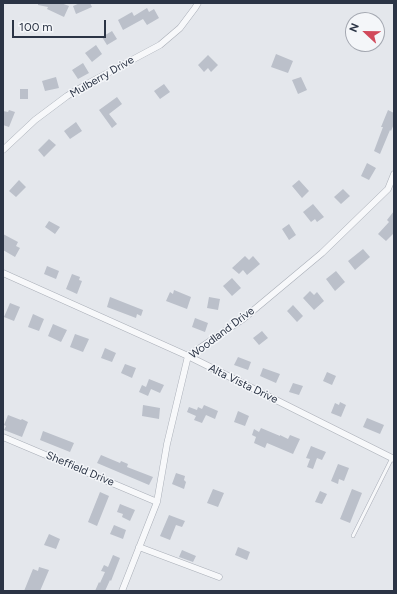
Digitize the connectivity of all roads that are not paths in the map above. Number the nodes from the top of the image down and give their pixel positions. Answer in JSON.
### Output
{"nodes":[{"id":1,"x":198,"y":3,"type":"edge"},
{"id":2,"x":3,"y":150,"type":"edge"},
{"id":3,"x":394,"y":174,"type":"edge"},
{"id":4,"x":388,"y":189,"type":"junction"},
{"id":5,"x":394,"y":193,"type":"edge"},
{"id":6,"x":3,"y":273,"type":"edge"},
{"id":7,"x":188,"y":356,"type":"junction"},
{"id":8,"x":3,"y":437,"type":"edge"},
{"id":9,"x":393,"y":458,"type":"edge"},
{"id":10,"x":156,"y":502,"type":"junction"},
{"id":11,"x":353,"y":536,"type":"dead end"},
{"id":12,"x":139,"y":547,"type":"junction"},
{"id":13,"x":219,"y":577,"type":"dead end"},
{"id":14,"x":122,"y":591,"type":"edge"}],
"edges":[{"from":1,"to":2,"type":"street","name":"Mulberry Drive"},
{"from":3,"to":4,"type":"street","name":"Woodland Drive"},
{"from":4,"to":5,"type":"street"},
{"from":4,"to":7,"type":"street","name":"Woodland Drive"},
{"from":6,"to":7,"type":"street","name":"Alta Vista Drive"},
{"from":7,"to":9,"type":"street","name":"Alta Vista Drive"},
{"from":7,"to":10,"type":"street","name":"Woodland Drive"},
{"from":8,"to":10,"type":"street","name":"Sheffield Drive"},
{"from":9,"to":11,"type":"lane"},
{"from":10,"to":12,"type":"street","name":"Woodland Drive"},
{"from":12,"to":13,"type":"street"},
{"from":12,"to":14,"type":"street","name":"Woodland Drive"}]}
